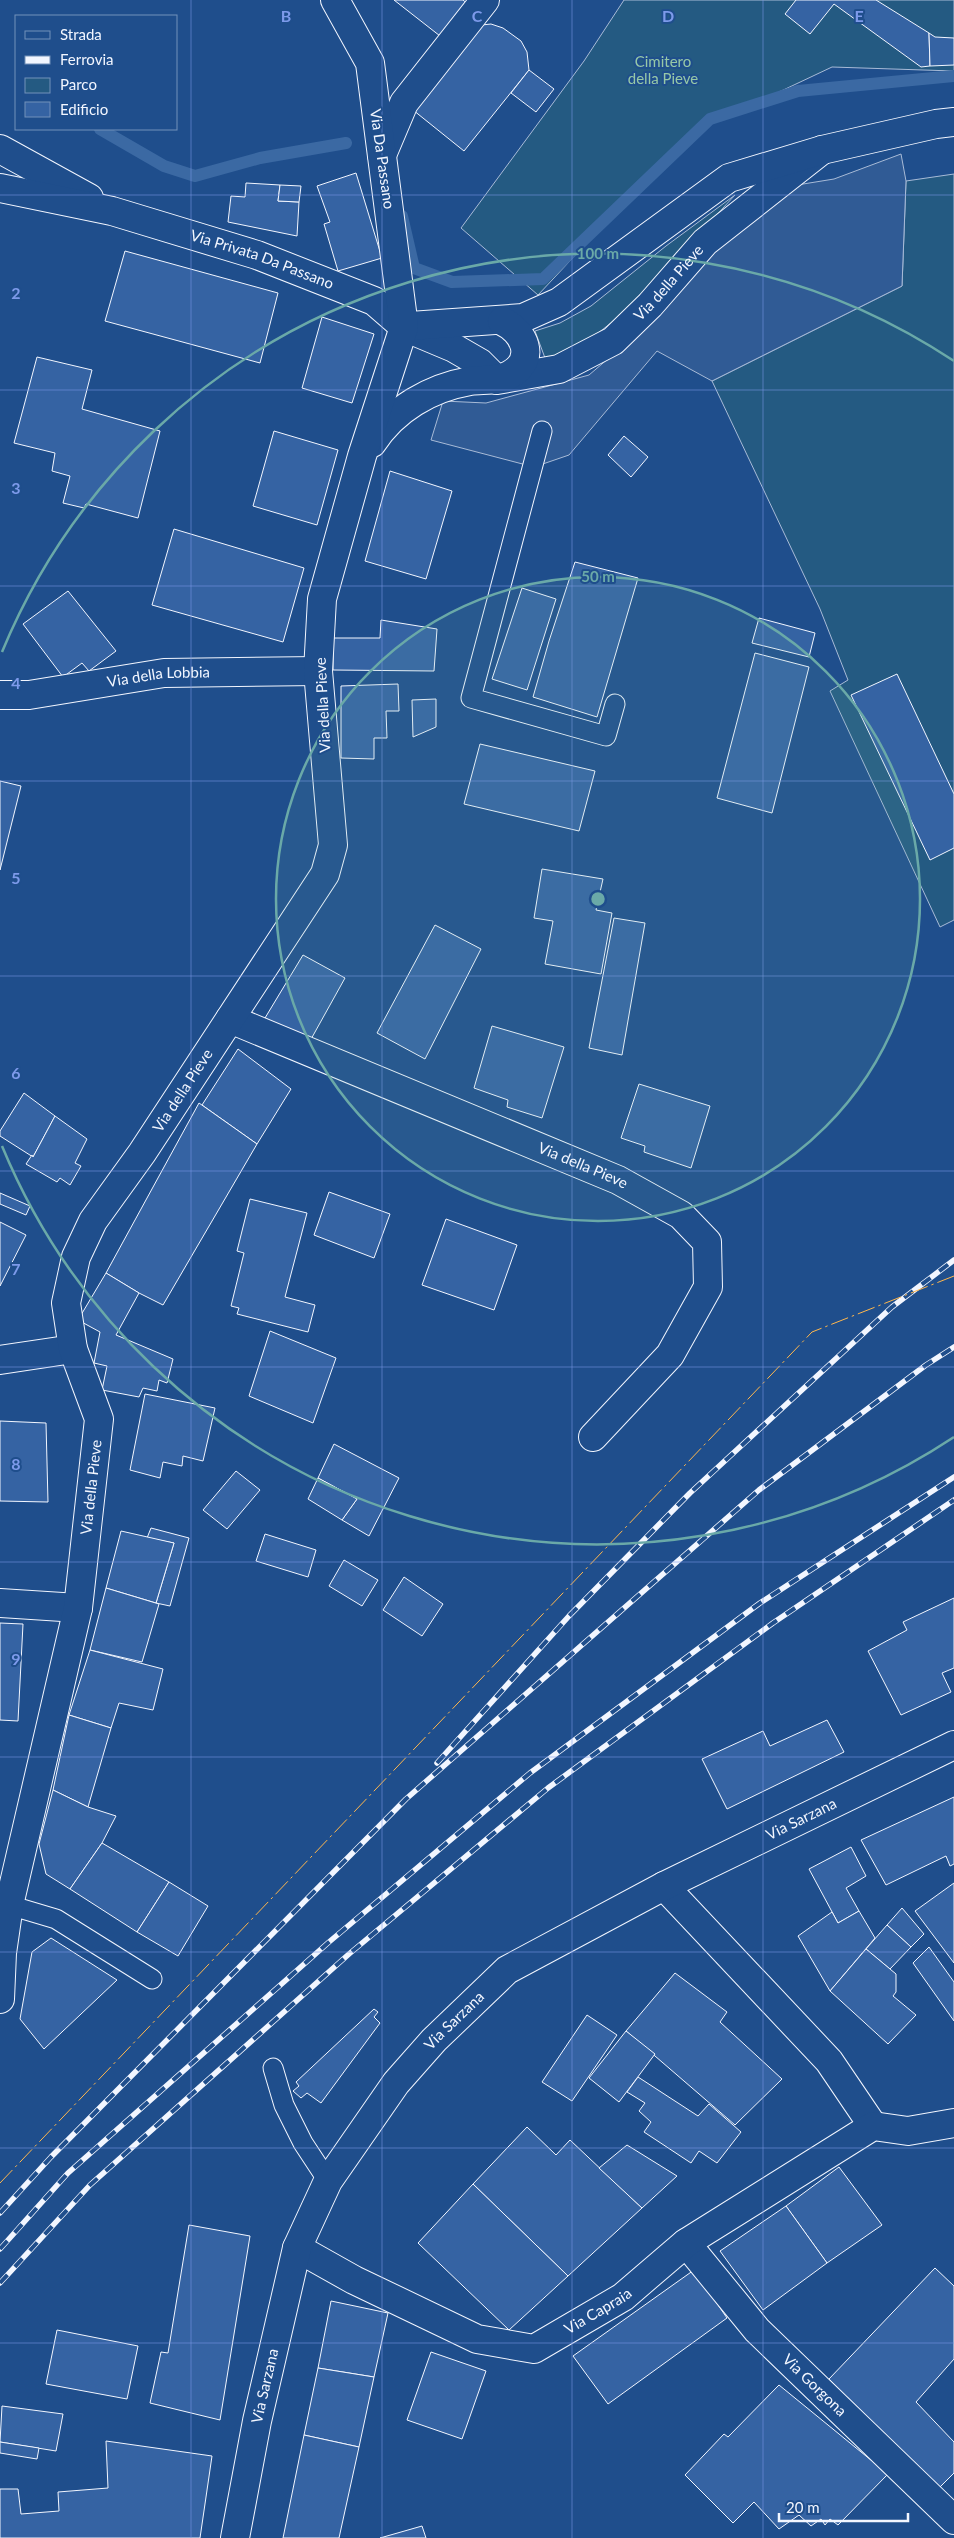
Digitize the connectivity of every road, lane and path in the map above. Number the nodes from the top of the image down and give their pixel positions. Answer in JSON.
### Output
{"nodes":[{"id":1,"x":334,"y":0,"type":"edge"},
{"id":2,"x":485,"y":0,"type":"edge"},
{"id":3,"x":954,"y":122,"type":"edge"},
{"id":4,"x":0,"y":149,"type":"edge"},
{"id":5,"x":822,"y":150,"type":"junction"},
{"id":6,"x":382,"y":156,"type":"junction"},
{"id":7,"x":0,"y":188,"type":"edge"},
{"id":8,"x":112,"y":210,"type":"junction"},
{"id":9,"x":502,"y":321,"type":"junction"},
{"id":10,"x":404,"y":326,"type":"junction"},
{"id":11,"x":498,"y":380,"type":"junction"},
{"id":12,"x":542,"y":431,"type":"dead end"},
{"id":13,"x":362,"y":456,"type":"junction"},
{"id":14,"x":318,"y":671,"type":"junction"},
{"id":15,"x":0,"y":695,"type":"edge"},
{"id":16,"x":615,"y":704,"type":"dead end"},
{"id":17,"x":230,"y":1019,"type":"junction"},
{"id":18,"x":73,"y":1349,"type":"junction"},
{"id":19,"x":0,"y":1360,"type":"edge"},
{"id":20,"x":593,"y":1437,"type":"dead end"},
{"id":21,"x":0,"y":1603,"type":"edge"},
{"id":22,"x":78,"y":1608,"type":"junction"},
{"id":23,"x":954,"y":1745,"type":"edge"},
{"id":24,"x":664,"y":1886,"type":"junction"},
{"id":25,"x":10,"y":1904,"type":"junction"},
{"id":26,"x":152,"y":1979,"type":"dead end"},
{"id":27,"x":0,"y":1999,"type":"edge"},
{"id":28,"x":273,"y":2068,"type":"dead end"},
{"id":29,"x":954,"y":2123,"type":"edge"},
{"id":30,"x":873,"y":2126,"type":"junction"},
{"id":31,"x":328,"y":2181,"type":"junction"},
{"id":32,"x":686,"y":2244,"type":"junction"},
{"id":33,"x":297,"y":2248,"type":"junction"},
{"id":34,"x":954,"y":2520,"type":"edge"},
{"id":35,"x":235,"y":2538,"type":"edge"}],
"edges":[{"from":1,"to":6,"type":"street","name":"Via Da Passano"},
{"from":2,"to":6,"type":"street"},
{"from":3,"to":5,"type":"street","name":"Via della Pieve"},
{"from":4,"to":8,"type":"street","name":"Via Privata Da Passano"},
{"from":5,"to":9,"type":"street","name":"Via della Pieve"},
{"from":5,"to":11,"type":"street","name":"Via della Pieve"},
{"from":6,"to":10,"type":"street","name":"Via Da Passano"},
{"from":7,"to":8,"type":"street","name":"Via Privata Da Passano"},
{"from":8,"to":10,"type":"street","name":"Via Privata Da Passano"},
{"from":9,"to":10,"type":"street","name":"Via della Pieve"},
{"from":9,"to":11,"type":"street","name":"Via della Pieve"},
{"from":10,"to":11,"type":"street"},
{"from":10,"to":13,"type":"street","name":"Via della Pieve"},
{"from":11,"to":13,"type":"street","name":"Via della Pieve"},
{"from":12,"to":16,"type":"lane"},
{"from":13,"to":14,"type":"street","name":"Via della Pieve"},
{"from":14,"to":15,"type":"street","name":"Via della Lobbia"},
{"from":14,"to":17,"type":"street","name":"Via della Pieve"},
{"from":17,"to":18,"type":"street","name":"Via della Pieve"},
{"from":17,"to":20,"type":"street","name":"Via della Pieve"},
{"from":18,"to":19,"type":"street"},
{"from":18,"to":22,"type":"street","name":"Via della Pieve"},
{"from":21,"to":22,"type":"street"},
{"from":22,"to":25,"type":"street","name":"Via della Pieve"},
{"from":23,"to":24,"type":"street","name":"Via Sarzana"},
{"from":24,"to":30,"type":"street"},
{"from":24,"to":31,"type":"street","name":"Via Sarzana"},
{"from":25,"to":26,"type":"lane"},
{"from":25,"to":27,"type":"street","name":"Via della Pieve"},
{"from":28,"to":31,"type":"lane"},
{"from":29,"to":30,"type":"street"},
{"from":30,"to":32,"type":"street","name":"Via Capraia"},
{"from":31,"to":33,"type":"street","name":"Via Sarzana"},
{"from":32,"to":33,"type":"street","name":"Via Capraia"},
{"from":32,"to":34,"type":"street","name":"Via Gorgona"},
{"from":33,"to":35,"type":"street","name":"Via Sarzana"}]}
